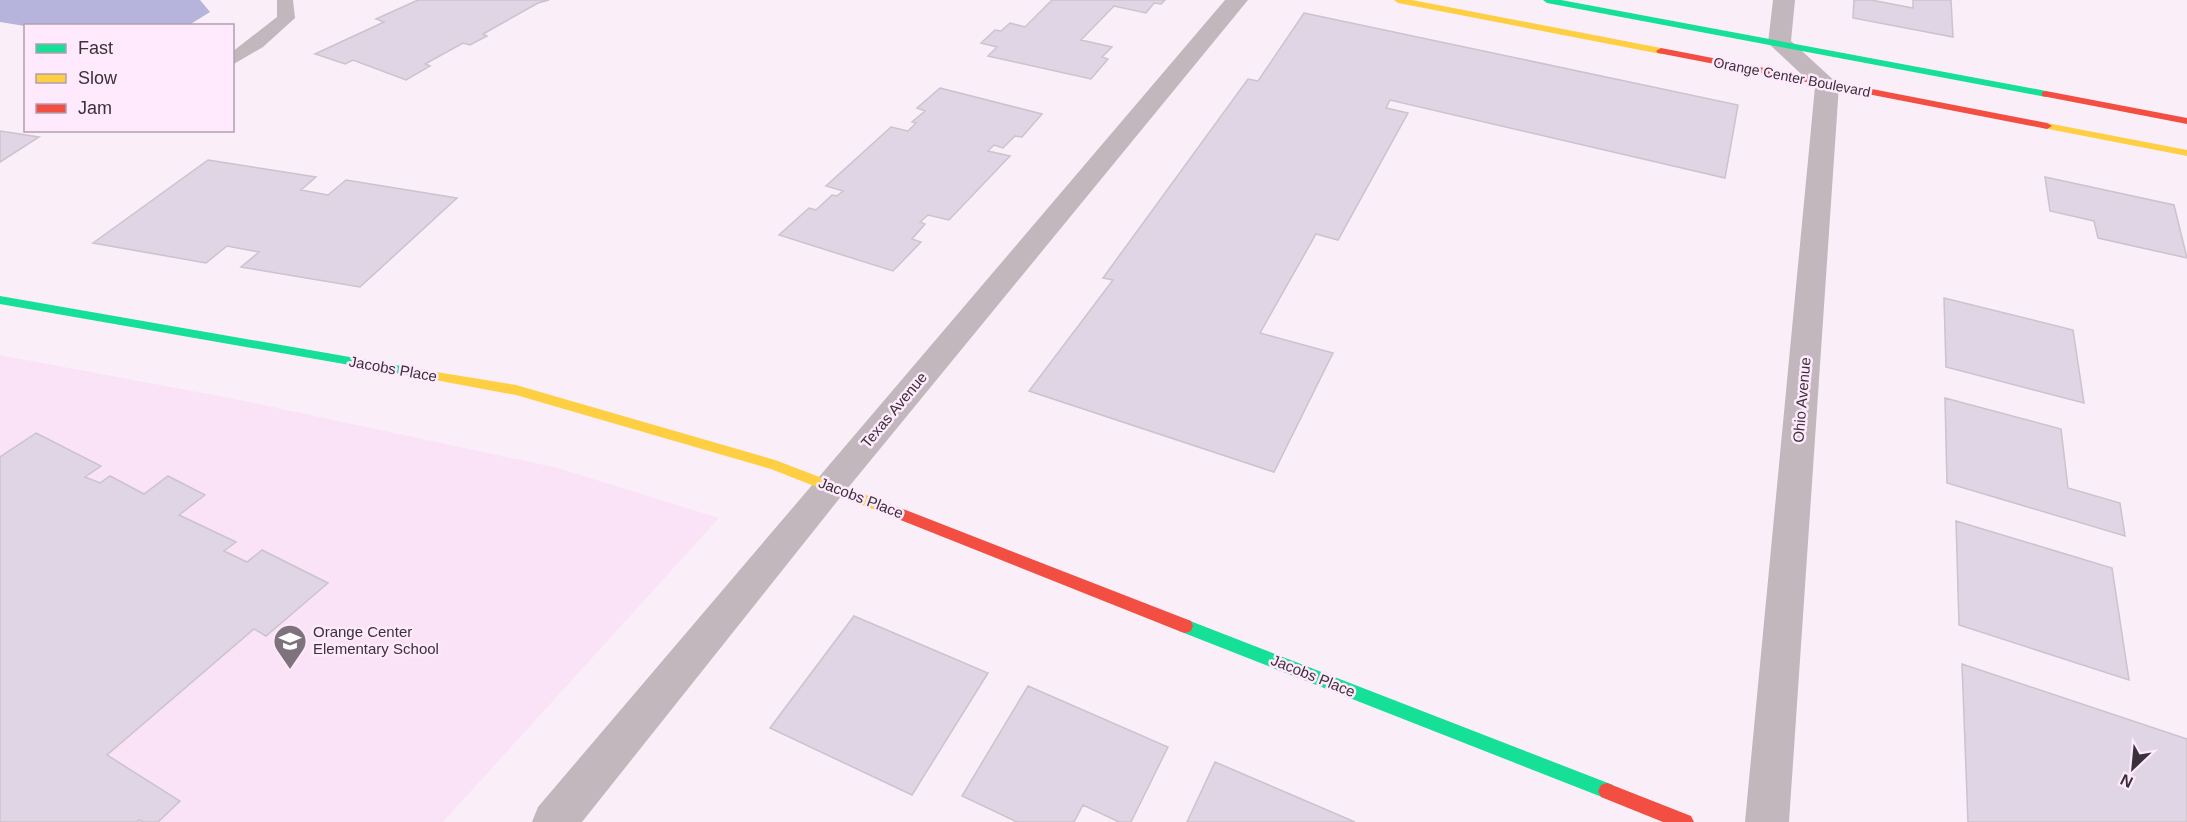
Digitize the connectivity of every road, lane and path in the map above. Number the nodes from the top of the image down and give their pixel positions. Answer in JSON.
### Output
{"nodes":[{"id":1,"x":285,"y":0,"type":"edge"},
{"id":2,"x":1237,"y":0,"type":"edge"},
{"id":3,"x":1398,"y":0,"type":"edge"},
{"id":4,"x":1547,"y":0,"type":"edge"},
{"id":5,"x":1784,"y":0,"type":"edge"},
{"id":6,"x":1779,"y":43,"type":"junction"},
{"id":7,"x":234,"y":59,"type":"edge"},
{"id":8,"x":1827,"y":85,"type":"junction"},
{"id":9,"x":2187,"y":121,"type":"edge"},
{"id":10,"x":2187,"y":153,"type":"edge"},
{"id":11,"x":0,"y":300,"type":"edge"},
{"id":12,"x":831,"y":485,"type":"junction"},
{"id":13,"x":554,"y":822,"type":"edge"},
{"id":14,"x":1684,"y":822,"type":"edge"},
{"id":15,"x":1767,"y":822,"type":"edge"}],
"edges":[{"from":1,"to":7,"type":"lane"},
{"from":2,"to":12,"type":"street","name":"Texas Avenue"},
{"from":3,"to":8,"type":"street","name":"Orange Center Boulevard"},
{"from":4,"to":6,"type":"street","name":"Orange Center Boulevard"},
{"from":5,"to":6,"type":"street"},
{"from":6,"to":8,"type":"street"},
{"from":6,"to":9,"type":"street","name":"Orange Center Boulevard"},
{"from":8,"to":10,"type":"street","name":"Orange Center Boulevard"},
{"from":8,"to":15,"type":"street","name":"Ohio Avenue"},
{"from":11,"to":12,"type":"street","name":"Jacobs Place"},
{"from":12,"to":13,"type":"street","name":"Texas Avenue"},
{"from":12,"to":14,"type":"street","name":"Jacobs Place"}]}
